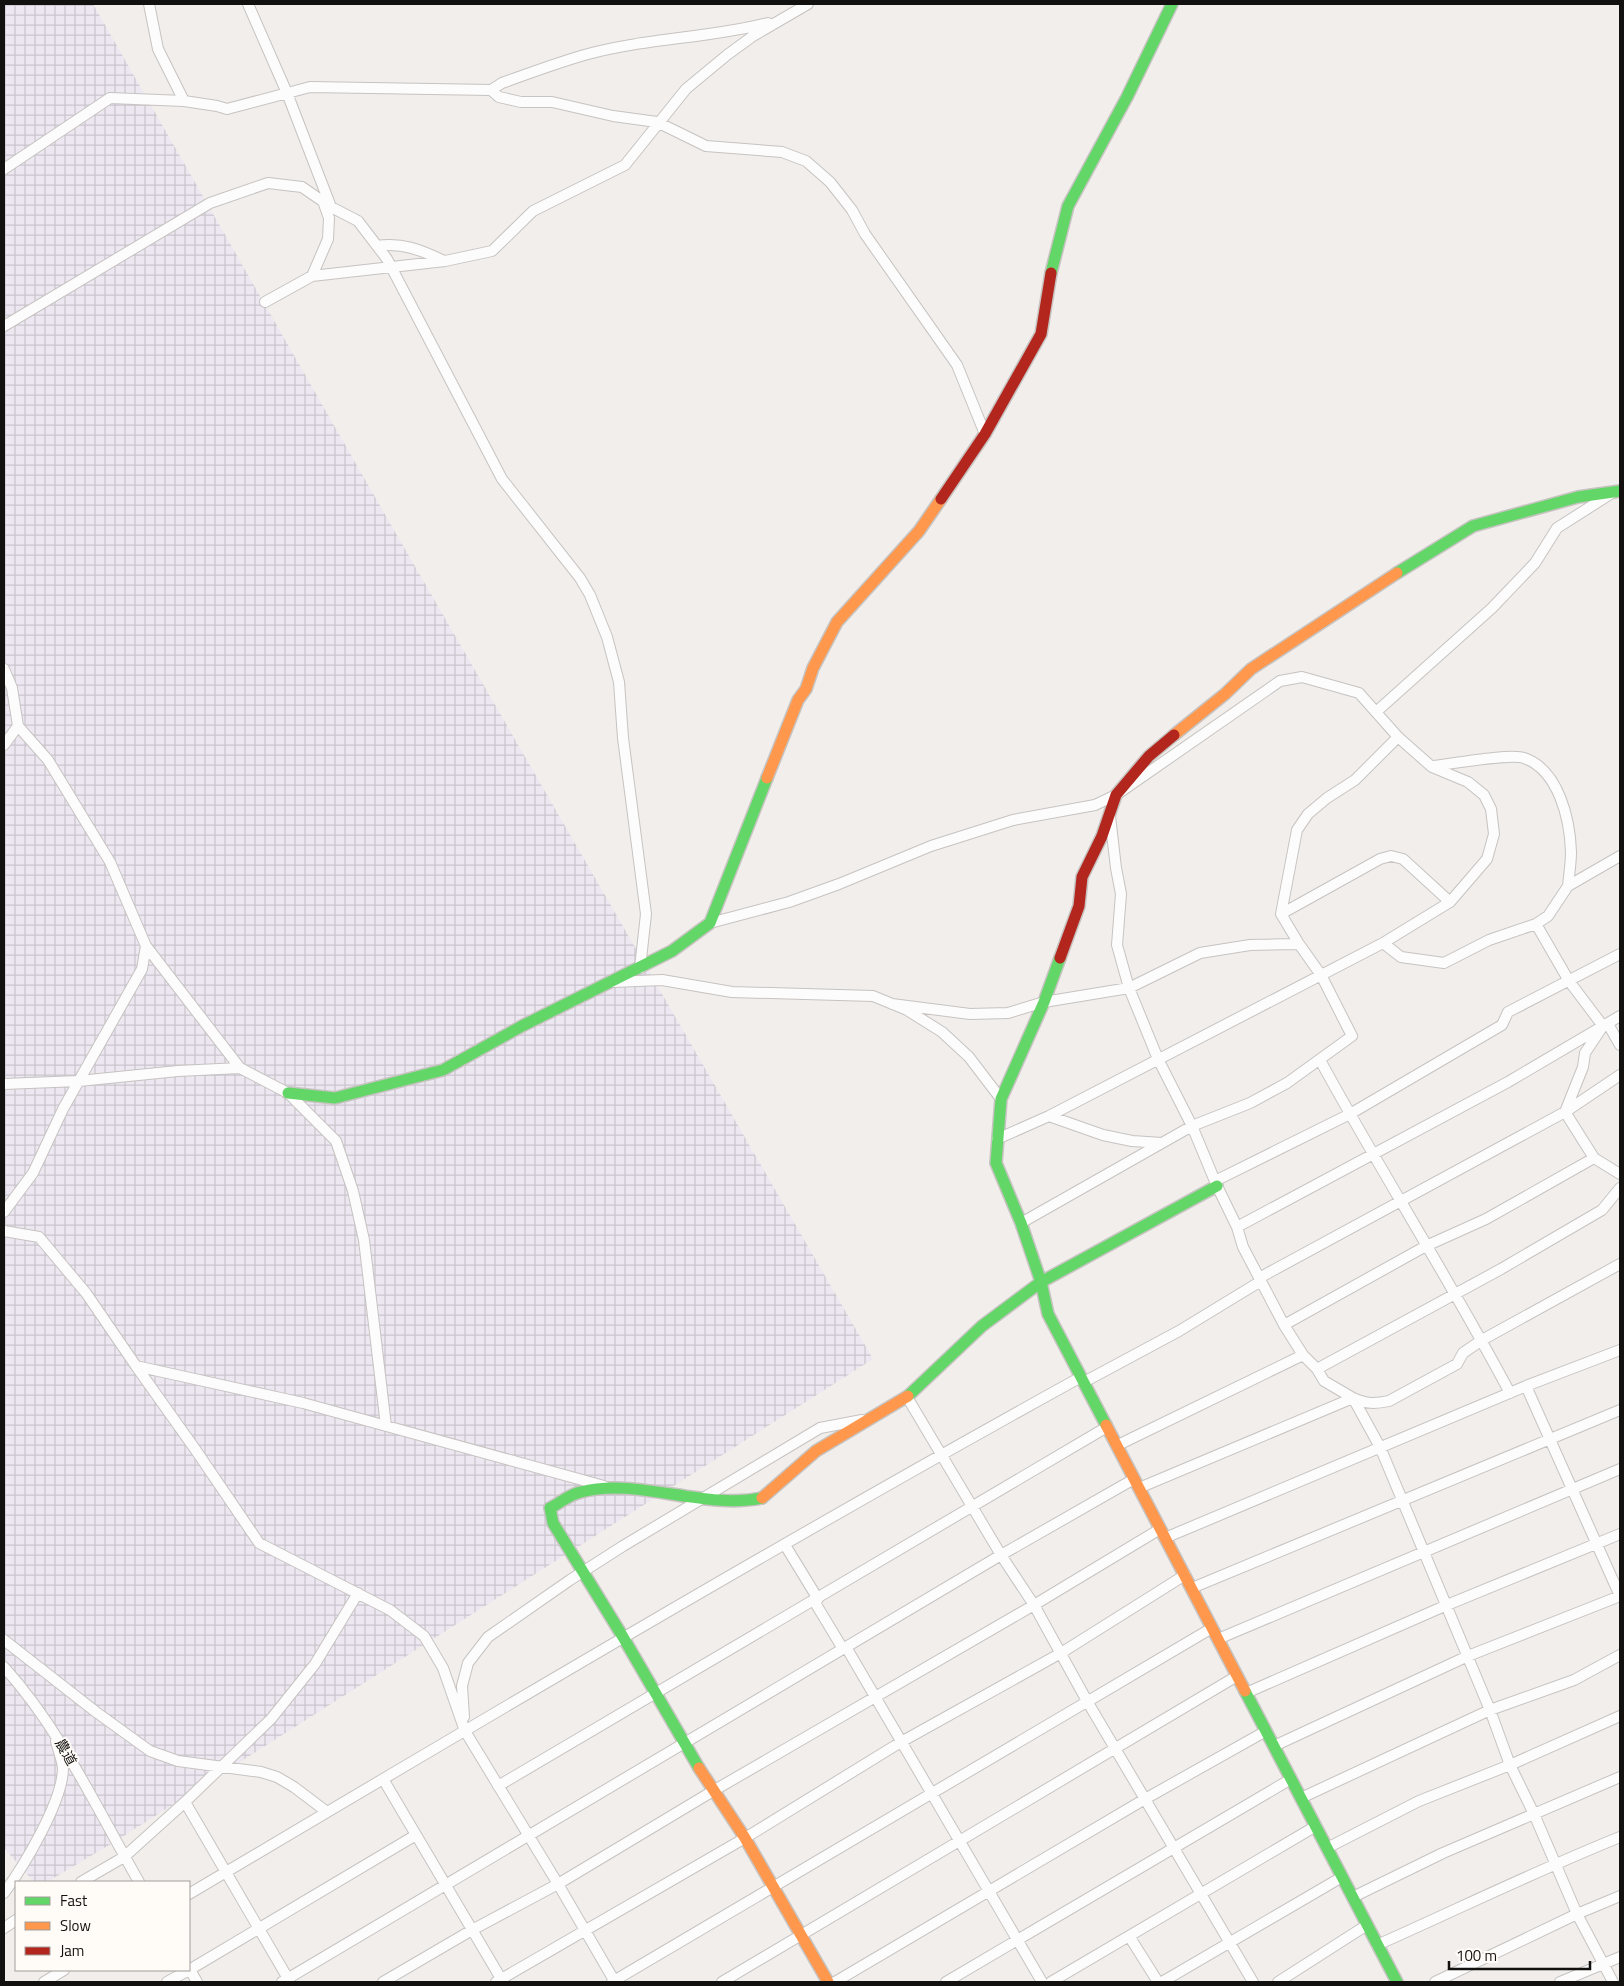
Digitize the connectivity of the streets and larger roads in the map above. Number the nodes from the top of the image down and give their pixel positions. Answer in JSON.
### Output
{"nodes":[{"id":1,"x":149,"y":4,"type":"edge"},
{"id":2,"x":248,"y":4,"type":"edge"},
{"id":3,"x":808,"y":4,"type":"edge"},
{"id":4,"x":1172,"y":4,"type":"edge"},
{"id":5,"x":779,"y":20,"type":"junction"},
{"id":6,"x":491,"y":90,"type":"junction"},
{"id":7,"x":288,"y":94,"type":"junction"},
{"id":8,"x":184,"y":101,"type":"junction"},
{"id":9,"x":657,"y":122,"type":"junction"},
{"id":10,"x":4,"y":169,"type":"edge"},
{"id":11,"x":327,"y":204,"type":"junction"},
{"id":12,"x":376,"y":246,"type":"junction"},
{"id":13,"x":445,"y":261,"type":"junction"},
{"id":14,"x":391,"y":267,"type":"junction"},
{"id":15,"x":312,"y":276,"type":"junction"},
{"id":16,"x":265,"y":302,"type":"dead end"},
{"id":17,"x":4,"y":326,"type":"edge"},
{"id":18,"x":985,"y":434,"type":"junction"},
{"id":19,"x":1619,"y":489,"type":"edge"},
{"id":20,"x":4,"y":669,"type":"edge"},
{"id":21,"x":1376,"y":712,"type":"junction"},
{"id":22,"x":18,"y":726,"type":"junction"},
{"id":23,"x":1398,"y":737,"type":"junction"},
{"id":24,"x":4,"y":746,"type":"edge"},
{"id":25,"x":1432,"y":767,"type":"junction"},
{"id":26,"x":1116,"y":795,"type":"junction"},
{"id":27,"x":1110,"y":815,"type":"junction"},
{"id":28,"x":1620,"y":856,"type":"edge"},
{"id":29,"x":1568,"y":886,"type":"junction"},
{"id":30,"x":1450,"y":902,"type":"junction"},
{"id":31,"x":1281,"y":914,"type":"junction"},
{"id":32,"x":710,"y":923,"type":"junction"},
{"id":33,"x":1536,"y":924,"type":"junction"},
{"id":34,"x":1383,"y":943,"type":"junction"},
{"id":35,"x":1299,"y":944,"type":"junction"},
{"id":36,"x":146,"y":946,"type":"junction"},
{"id":37,"x":1620,"y":954,"type":"edge"},
{"id":38,"x":640,"y":968,"type":"junction"},
{"id":39,"x":1321,"y":975,"type":"junction"},
{"id":40,"x":612,"y":982,"type":"junction"},
{"id":41,"x":1569,"y":982,"type":"junction"},
{"id":42,"x":1129,"y":988,"type":"junction"},
{"id":43,"x":1044,"y":1002,"type":"junction"},
{"id":44,"x":892,"y":1004,"type":"junction"},
{"id":45,"x":1620,"y":1016,"type":"edge"},
{"id":46,"x":1605,"y":1025,"type":"junction"},
{"id":47,"x":1620,"y":1045,"type":"edge"},
{"id":48,"x":1158,"y":1059,"type":"junction"},
{"id":49,"x":1320,"y":1060,"type":"junction"},
{"id":50,"x":240,"y":1068,"type":"junction"},
{"id":51,"x":1620,"y":1076,"type":"edge"},
{"id":52,"x":79,"y":1081,"type":"junction"},
{"id":53,"x":4,"y":1084,"type":"edge"},
{"id":54,"x":288,"y":1093,"type":"junction"},
{"id":55,"x":1001,"y":1099,"type":"junction"},
{"id":56,"x":1565,"y":1112,"type":"junction"},
{"id":57,"x":1350,"y":1114,"type":"junction"},
{"id":58,"x":1049,"y":1116,"type":"junction"},
{"id":59,"x":1192,"y":1126,"type":"junction"},
{"id":60,"x":997,"y":1139,"type":"junction"},
{"id":61,"x":1163,"y":1143,"type":"junction"},
{"id":62,"x":1373,"y":1155,"type":"junction"},
{"id":63,"x":1594,"y":1158,"type":"junction"},
{"id":64,"x":1620,"y":1174,"type":"edge"},
{"id":65,"x":1216,"y":1183,"type":"junction"},
{"id":66,"x":1620,"y":1188,"type":"edge"},
{"id":67,"x":1400,"y":1202,"type":"junction"},
{"id":68,"x":4,"y":1212,"type":"edge"},
{"id":69,"x":1021,"y":1223,"type":"junction"},
{"id":70,"x":1237,"y":1227,"type":"junction"},
{"id":71,"x":4,"y":1231,"type":"edge"},
{"id":72,"x":1426,"y":1246,"type":"junction"},
{"id":73,"x":1620,"y":1264,"type":"edge"},
{"id":74,"x":1260,"y":1280,"type":"junction"},
{"id":75,"x":1041,"y":1282,"type":"junction"},
{"id":76,"x":1456,"y":1293,"type":"junction"},
{"id":77,"x":1284,"y":1325,"type":"junction"},
{"id":78,"x":1482,"y":1340,"type":"junction"},
{"id":79,"x":1620,"y":1350,"type":"edge"},
{"id":80,"x":1303,"y":1355,"type":"junction"},
{"id":81,"x":136,"y":1366,"type":"junction"},
{"id":82,"x":1317,"y":1369,"type":"junction"},
{"id":83,"x":1082,"y":1379,"type":"junction"},
{"id":84,"x":1526,"y":1386,"type":"junction"},
{"id":85,"x":1510,"y":1393,"type":"junction"},
{"id":86,"x":907,"y":1397,"type":"junction"},
{"id":87,"x":1354,"y":1398,"type":"junction"},
{"id":88,"x":1620,"y":1410,"type":"edge"},
{"id":89,"x":874,"y":1417,"type":"junction"},
{"id":90,"x":386,"y":1426,"type":"junction"},
{"id":91,"x":1108,"y":1427,"type":"junction"},
{"id":92,"x":1550,"y":1439,"type":"junction"},
{"id":93,"x":1118,"y":1445,"type":"junction"},
{"id":94,"x":1380,"y":1448,"type":"junction"},
{"id":95,"x":941,"y":1454,"type":"junction"},
{"id":96,"x":1620,"y":1469,"type":"edge"},
{"id":97,"x":1137,"y":1483,"type":"junction"},
{"id":98,"x":608,"y":1487,"type":"junction"},
{"id":99,"x":1573,"y":1490,"type":"junction"},
{"id":100,"x":703,"y":1498,"type":"junction"},
{"id":101,"x":1403,"y":1501,"type":"junction"},
{"id":102,"x":973,"y":1506,"type":"junction"},
{"id":103,"x":1163,"y":1533,"type":"junction"},
{"id":104,"x":1620,"y":1534,"type":"edge"},
{"id":105,"x":1596,"y":1544,"type":"junction"},
{"id":106,"x":785,"y":1545,"type":"junction"},
{"id":107,"x":1424,"y":1551,"type":"junction"},
{"id":108,"x":1001,"y":1556,"type":"junction"},
{"id":109,"x":583,"y":1572,"type":"junction"},
{"id":110,"x":1185,"y":1575,"type":"junction"},
{"id":111,"x":1192,"y":1588,"type":"junction"},
{"id":112,"x":358,"y":1593,"type":"junction"},
{"id":113,"x":1620,"y":1596,"type":"edge"},
{"id":114,"x":816,"y":1600,"type":"junction"},
{"id":115,"x":1034,"y":1605,"type":"junction"},
{"id":116,"x":1447,"y":1605,"type":"junction"},
{"id":117,"x":1212,"y":1628,"type":"junction"},
{"id":118,"x":623,"y":1637,"type":"junction"},
{"id":119,"x":1218,"y":1639,"type":"junction"},
{"id":120,"x":4,"y":1640,"type":"edge"},
{"id":121,"x":844,"y":1648,"type":"junction"},
{"id":122,"x":1061,"y":1653,"type":"junction"},
{"id":123,"x":1620,"y":1655,"type":"edge"},
{"id":124,"x":1468,"y":1656,"type":"junction"},
{"id":125,"x":4,"y":1667,"type":"edge"},
{"id":126,"x":1237,"y":1676,"type":"junction"},
{"id":127,"x":656,"y":1693,"type":"junction"},
{"id":128,"x":1246,"y":1693,"type":"junction"},
{"id":129,"x":875,"y":1697,"type":"junction"},
{"id":130,"x":1087,"y":1701,"type":"junction"},
{"id":131,"x":1490,"y":1710,"type":"junction"},
{"id":132,"x":1620,"y":1716,"type":"edge"},
{"id":133,"x":52,"y":1728,"type":"junction"},
{"id":134,"x":465,"y":1731,"type":"junction"},
{"id":135,"x":1266,"y":1731,"type":"junction"},
{"id":136,"x":901,"y":1742,"type":"junction"},
{"id":137,"x":685,"y":1743,"type":"junction"},
{"id":138,"x":1274,"y":1746,"type":"junction"},
{"id":139,"x":1115,"y":1748,"type":"junction"},
{"id":140,"x":1510,"y":1765,"type":"junction"},
{"id":141,"x":222,"y":1766,"type":"junction"},
{"id":142,"x":1620,"y":1777,"type":"edge"},
{"id":143,"x":384,"y":1779,"type":"junction"},
{"id":144,"x":1291,"y":1779,"type":"junction"},
{"id":145,"x":498,"y":1786,"type":"junction"},
{"id":146,"x":713,"y":1791,"type":"junction"},
{"id":147,"x":931,"y":1793,"type":"junction"},
{"id":148,"x":1301,"y":1798,"type":"junction"},
{"id":149,"x":1145,"y":1799,"type":"junction"},
{"id":150,"x":185,"y":1802,"type":"junction"},
{"id":151,"x":327,"y":1812,"type":"junction"},
{"id":152,"x":1534,"y":1814,"type":"junction"},
{"id":153,"x":1316,"y":1826,"type":"junction"},
{"id":154,"x":416,"y":1835,"type":"junction"},
{"id":155,"x":528,"y":1836,"type":"junction"},
{"id":156,"x":1620,"y":1837,"type":"edge"},
{"id":157,"x":744,"y":1838,"type":"junction"},
{"id":158,"x":959,"y":1840,"type":"junction"},
{"id":159,"x":1174,"y":1847,"type":"junction"},
{"id":160,"x":1327,"y":1848,"type":"junction"},
{"id":161,"x":124,"y":1857,"type":"junction"},
{"id":162,"x":1554,"y":1864,"type":"junction"},
{"id":163,"x":226,"y":1873,"type":"junction"},
{"id":164,"x":1342,"y":1877,"type":"junction"},
{"id":165,"x":83,"y":1881,"type":"edge"},
{"id":166,"x":138,"y":1881,"type":"edge"},
{"id":167,"x":558,"y":1884,"type":"junction"},
{"id":168,"x":446,"y":1885,"type":"junction"},
{"id":169,"x":773,"y":1886,"type":"junction"},
{"id":170,"x":989,"y":1892,"type":"junction"},
{"id":171,"x":4,"y":1893,"type":"edge"},
{"id":172,"x":190,"y":1893,"type":"edge"},
{"id":173,"x":1201,"y":1893,"type":"junction"},
{"id":174,"x":1620,"y":1896,"type":"edge"},
{"id":175,"x":1353,"y":1897,"type":"junction"},
{"id":176,"x":1577,"y":1914,"type":"junction"},
{"id":177,"x":15,"y":1921,"type":"edge"},
{"id":178,"x":1367,"y":1925,"type":"junction"},
{"id":179,"x":4,"y":1928,"type":"edge"},
{"id":180,"x":258,"y":1928,"type":"junction"},
{"id":181,"x":472,"y":1930,"type":"junction"},
{"id":182,"x":584,"y":1930,"type":"junction"},
{"id":183,"x":802,"y":1936,"type":"junction"},
{"id":184,"x":1129,"y":1936,"type":"junction"},
{"id":185,"x":1017,"y":1940,"type":"junction"},
{"id":186,"x":1230,"y":1942,"type":"junction"},
{"id":187,"x":1377,"y":1945,"type":"junction"},
{"id":188,"x":1620,"y":1956,"type":"edge"},
{"id":189,"x":1604,"y":1963,"type":"junction"},
{"id":190,"x":190,"y":1968,"type":"edge"},
{"id":191,"x":62,"y":1971,"type":"edge"},
{"id":192,"x":186,"y":1971,"type":"edge"},
{"id":193,"x":190,"y":1971,"type":"edge"},
{"id":194,"x":286,"y":1981,"type":"edge"},
{"id":195,"x":500,"y":1981,"type":"edge"},
{"id":196,"x":1393,"y":1981,"type":"edge"},
{"id":197,"x":44,"y":1982,"type":"edge"},
{"id":198,"x":167,"y":1982,"type":"edge"},
{"id":199,"x":197,"y":1982,"type":"edge"},
{"id":200,"x":383,"y":1982,"type":"edge"},
{"id":201,"x":614,"y":1982,"type":"edge"},
{"id":202,"x":722,"y":1982,"type":"edge"},
{"id":203,"x":828,"y":1982,"type":"edge"},
{"id":204,"x":836,"y":1982,"type":"edge"},
{"id":205,"x":946,"y":1982,"type":"edge"},
{"id":206,"x":1042,"y":1982,"type":"edge"},
{"id":207,"x":1051,"y":1982,"type":"edge"},
{"id":208,"x":1158,"y":1982,"type":"edge"},
{"id":209,"x":1162,"y":1982,"type":"edge"},
{"id":210,"x":1253,"y":1982,"type":"edge"},
{"id":211,"x":1278,"y":1982,"type":"edge"},
{"id":212,"x":1435,"y":1982,"type":"edge"},
{"id":213,"x":1560,"y":1982,"type":"edge"},
{"id":214,"x":1613,"y":1982,"type":"edge"}],
"edges":[{"from":1,"to":8,"type":"street"},
{"from":2,"to":7,"type":"street"},
{"from":3,"to":5,"type":"street"},
{"from":4,"to":18,"type":"street"},
{"from":5,"to":6,"type":"street"},
{"from":5,"to":9,"type":"street"},
{"from":6,"to":7,"type":"street"},
{"from":6,"to":9,"type":"street"},
{"from":7,"to":8,"type":"street"},
{"from":7,"to":11,"type":"street"},
{"from":8,"to":10,"type":"street"},
{"from":9,"to":13,"type":"street"},
{"from":9,"to":18,"type":"street"},
{"from":11,"to":12,"type":"street"},
{"from":11,"to":15,"type":"street"},
{"from":11,"to":17,"type":"street"},
{"from":12,"to":13,"type":"street"},
{"from":12,"to":14,"type":"street"},
{"from":13,"to":14,"type":"street"},
{"from":14,"to":15,"type":"street"},
{"from":14,"to":38,"type":"street"},
{"from":15,"to":16,"type":"street"},
{"from":18,"to":32,"type":"street"},
{"from":19,"to":21,"type":"street"},
{"from":19,"to":26,"type":"street"},
{"from":20,"to":22,"type":"street"},
{"from":21,"to":23,"type":"street"},
{"from":21,"to":26,"type":"street"},
{"from":22,"to":24,"type":"street"},
{"from":22,"to":36,"type":"street"},
{"from":23,"to":25,"type":"street"},
{"from":23,"to":31,"type":"street"},
{"from":25,"to":29,"type":"street"},
{"from":25,"to":30,"type":"street"},
{"from":26,"to":27,"type":"street"},
{"from":26,"to":32,"type":"street"},
{"from":27,"to":42,"type":"street"},
{"from":27,"to":43,"type":"street"},
{"from":28,"to":29,"type":"street"},
{"from":29,"to":33,"type":"street"},
{"from":30,"to":31,"type":"street"},
{"from":30,"to":34,"type":"street"},
{"from":31,"to":35,"type":"street"},
{"from":32,"to":38,"type":"street"},
{"from":33,"to":34,"type":"street"},
{"from":33,"to":41,"type":"street"},
{"from":34,"to":39,"type":"street"},
{"from":35,"to":39,"type":"street"},
{"from":35,"to":42,"type":"street"},
{"from":36,"to":50,"type":"street"},
{"from":36,"to":52,"type":"street"},
{"from":37,"to":41,"type":"street"},
{"from":38,"to":40,"type":"street"},
{"from":39,"to":48,"type":"street"},
{"from":39,"to":49,"type":"street"},
{"from":40,"to":44,"type":"street"},
{"from":40,"to":54,"type":"street"},
{"from":41,"to":46,"type":"street"},
{"from":41,"to":57,"type":"street"},
{"from":42,"to":43,"type":"street"},
{"from":42,"to":48,"type":"street"},
{"from":43,"to":44,"type":"street"},
{"from":43,"to":55,"type":"street"},
{"from":44,"to":55,"type":"street"},
{"from":45,"to":46,"type":"street"},
{"from":46,"to":47,"type":"street"},
{"from":46,"to":56,"type":"street"},
{"from":46,"to":62,"type":"street"},
{"from":48,"to":58,"type":"street"},
{"from":48,"to":59,"type":"street"},
{"from":49,"to":57,"type":"street"},
{"from":49,"to":59,"type":"street"},
{"from":50,"to":52,"type":"street"},
{"from":50,"to":54,"type":"street"},
{"from":51,"to":56,"type":"street"},
{"from":52,"to":53,"type":"street"},
{"from":52,"to":68,"type":"street"},
{"from":54,"to":90,"type":"street"},
{"from":55,"to":60,"type":"street"},
{"from":56,"to":63,"type":"street"},
{"from":56,"to":67,"type":"street"},
{"from":57,"to":62,"type":"street"},
{"from":57,"to":65,"type":"street"},
{"from":58,"to":60,"type":"street"},
{"from":58,"to":61,"type":"street"},
{"from":59,"to":61,"type":"street"},
{"from":59,"to":65,"type":"street"},
{"from":60,"to":69,"type":"street"},
{"from":61,"to":69,"type":"street"},
{"from":62,"to":67,"type":"street"},
{"from":62,"to":70,"type":"street"},
{"from":63,"to":64,"type":"street"},
{"from":63,"to":72,"type":"street"},
{"from":65,"to":70,"type":"street"},
{"from":65,"to":75,"type":"street"},
{"from":66,"to":76,"type":"street"},
{"from":67,"to":72,"type":"street"},
{"from":67,"to":74,"type":"street"},
{"from":69,"to":75,"type":"street"},
{"from":70,"to":74,"type":"street"},
{"from":71,"to":81,"type":"street"},
{"from":72,"to":76,"type":"street"},
{"from":72,"to":77,"type":"street"},
{"from":73,"to":78,"type":"street"},
{"from":74,"to":77,"type":"street"},
{"from":74,"to":83,"type":"street"},
{"from":75,"to":83,"type":"street"},
{"from":75,"to":86,"type":"street"},
{"from":76,"to":78,"type":"street"},
{"from":76,"to":82,"type":"street"},
{"from":77,"to":80,"type":"street"},
{"from":78,"to":85,"type":"street"},
{"from":78,"to":87,"type":"street"},
{"from":79,"to":84,"type":"street"},
{"from":80,"to":82,"type":"street"},
{"from":80,"to":93,"type":"street"},
{"from":81,"to":90,"type":"street"},
{"from":81,"to":112,"type":"street"},
{"from":82,"to":87,"type":"street"},
{"from":83,"to":91,"type":"street"},
{"from":83,"to":95,"type":"street"},
{"from":84,"to":85,"type":"street"},
{"from":84,"to":92,"type":"street"},
{"from":85,"to":94,"type":"street"},
{"from":86,"to":89,"type":"street"},
{"from":86,"to":95,"type":"street"},
{"from":87,"to":94,"type":"street"},
{"from":87,"to":97,"type":"street"},
{"from":88,"to":92,"type":"street"},
{"from":89,"to":100,"type":"street"},
{"from":89,"to":100,"type":"street"},
{"from":90,"to":98,"type":"street"},
{"from":91,"to":93,"type":"street"},
{"from":91,"to":102,"type":"street"},
{"from":92,"to":99,"type":"street"},
{"from":92,"to":101,"type":"street"},
{"from":93,"to":97,"type":"street"},
{"from":94,"to":101,"type":"street"},
{"from":94,"to":103,"type":"street"},
{"from":95,"to":102,"type":"street"},
{"from":95,"to":106,"type":"street"},
{"from":96,"to":99,"type":"street"},
{"from":97,"to":103,"type":"street"},
{"from":97,"to":108,"type":"street"},
{"from":98,"to":100,"type":"street"},
{"from":98,"to":109,"type":"street"},
{"from":99,"to":105,"type":"street"},
{"from":99,"to":107,"type":"street"},
{"from":100,"to":109,"type":"street"},
{"from":101,"to":107,"type":"street"},
{"from":101,"to":111,"type":"street"},
{"from":102,"to":108,"type":"street"},
{"from":102,"to":114,"type":"street"},
{"from":103,"to":110,"type":"street"},
{"from":103,"to":115,"type":"street"},
{"from":104,"to":105,"type":"street"},
{"from":105,"to":113,"type":"street"},
{"from":105,"to":116,"type":"street"},
{"from":106,"to":114,"type":"street"},
{"from":106,"to":118,"type":"street"},
{"from":107,"to":116,"type":"street"},
{"from":107,"to":119,"type":"street"},
{"from":108,"to":115,"type":"street"},
{"from":108,"to":121,"type":"street"},
{"from":109,"to":118,"type":"street"},
{"from":109,"to":134,"type":"street"},
{"from":110,"to":111,"type":"street"},
{"from":110,"to":122,"type":"street"},
{"from":111,"to":117,"type":"street"},
{"from":112,"to":134,"type":"street"},
{"from":112,"to":141,"type":"street"},
{"from":113,"to":124,"type":"street"},
{"from":114,"to":121,"type":"street"},
{"from":114,"to":127,"type":"street"},
{"from":115,"to":122,"type":"street"},
{"from":115,"to":129,"type":"street"},
{"from":116,"to":124,"type":"street"},
{"from":116,"to":128,"type":"street"},
{"from":117,"to":119,"type":"street"},
{"from":117,"to":130,"type":"street"},
{"from":118,"to":127,"type":"street"},
{"from":118,"to":134,"type":"street"},
{"from":119,"to":126,"type":"street"},
{"from":120,"to":141,"type":"street"},
{"from":121,"to":129,"type":"street"},
{"from":121,"to":137,"type":"street"},
{"from":122,"to":130,"type":"street"},
{"from":122,"to":136,"type":"street"},
{"from":123,"to":131,"type":"street"},
{"from":124,"to":131,"type":"street"},
{"from":124,"to":138,"type":"street"},
{"from":125,"to":133,"type":"street","name":"農道"},
{"from":126,"to":128,"type":"street"},
{"from":126,"to":139,"type":"street"},
{"from":127,"to":137,"type":"street"},
{"from":127,"to":145,"type":"street"},
{"from":128,"to":135,"type":"street"},
{"from":129,"to":136,"type":"street"},
{"from":129,"to":146,"type":"street"},
{"from":130,"to":139,"type":"street"},
{"from":130,"to":147,"type":"street"},
{"from":131,"to":140,"type":"street"},
{"from":131,"to":148,"type":"street"},
{"from":132,"to":140,"type":"street"},
{"from":133,"to":161,"type":"street","name":"農道"},
{"from":133,"to":171,"type":"street"},
{"from":134,"to":143,"type":"street"},
{"from":134,"to":145,"type":"street"},
{"from":135,"to":138,"type":"street"},
{"from":135,"to":149,"type":"street"},
{"from":136,"to":147,"type":"street"},
{"from":136,"to":157,"type":"street"},
{"from":137,"to":146,"type":"street"},
{"from":137,"to":155,"type":"street"},
{"from":138,"to":144,"type":"street"},
{"from":139,"to":149,"type":"street"},
{"from":139,"to":158,"type":"street"},
{"from":140,"to":152,"type":"street"},
{"from":140,"to":160,"type":"street"},
{"from":141,"to":150,"type":"street"},
{"from":141,"to":151,"type":"street"},
{"from":142,"to":152,"type":"street"},
{"from":143,"to":151,"type":"street"},
{"from":143,"to":154,"type":"street"},
{"from":144,"to":148,"type":"street"},
{"from":144,"to":159,"type":"street"},
{"from":145,"to":155,"type":"street"},
{"from":146,"to":157,"type":"street"},
{"from":146,"to":167,"type":"street"},
{"from":147,"to":158,"type":"street"},
{"from":147,"to":169,"type":"street"},
{"from":148,"to":153,"type":"street"},
{"from":149,"to":159,"type":"street"},
{"from":149,"to":170,"type":"street"},
{"from":150,"to":161,"type":"street"},
{"from":150,"to":163,"type":"street"},
{"from":151,"to":163,"type":"street"},
{"from":152,"to":162,"type":"street"},
{"from":152,"to":175,"type":"street"},
{"from":153,"to":160,"type":"street"},
{"from":153,"to":173,"type":"street"},
{"from":154,"to":168,"type":"street"},
{"from":154,"to":180,"type":"street"},
{"from":155,"to":167,"type":"street"},
{"from":155,"to":168,"type":"street"},
{"from":156,"to":162,"type":"street"},
{"from":157,"to":169,"type":"street"},
{"from":157,"to":182,"type":"street"},
{"from":158,"to":170,"type":"street"},
{"from":158,"to":183,"type":"street"},
{"from":159,"to":173,"type":"street"},
{"from":159,"to":185,"type":"street"},
{"from":160,"to":164,"type":"street"},
{"from":161,"to":165,"type":"street"},
{"from":161,"to":166,"type":"street","name":"農道"},
{"from":162,"to":176,"type":"street"},
{"from":162,"to":187,"type":"street"},
{"from":163,"to":172,"type":"street"},
{"from":163,"to":180,"type":"street"},
{"from":164,"to":175,"type":"street"},
{"from":164,"to":186,"type":"street"},
{"from":167,"to":181,"type":"street"},
{"from":167,"to":182,"type":"street"},
{"from":168,"to":181,"type":"street"},
{"from":168,"to":194,"type":"street"},
{"from":169,"to":183,"type":"street"},
{"from":169,"to":201,"type":"street"},
{"from":170,"to":185,"type":"street"},
{"from":170,"to":204,"type":"street"},
{"from":173,"to":184,"type":"street"},
{"from":173,"to":186,"type":"street"},
{"from":174,"to":176,"type":"street"},
{"from":175,"to":178,"type":"street"},
{"from":176,"to":189,"type":"street"},
{"from":176,"to":212,"type":"street"},
{"from":177,"to":179,"type":"street"},
{"from":178,"to":187,"type":"street"},
{"from":178,"to":211,"type":"street"},
{"from":180,"to":190,"type":"street"},
{"from":180,"to":194,"type":"street"},
{"from":181,"to":195,"type":"street"},
{"from":181,"to":200,"type":"street"},
{"from":182,"to":195,"type":"street"},
{"from":182,"to":201,"type":"street"},
{"from":183,"to":202,"type":"street"},
{"from":183,"to":203,"type":"street"},
{"from":184,"to":207,"type":"street"},
{"from":184,"to":208,"type":"street"},
{"from":185,"to":205,"type":"street"},
{"from":185,"to":206,"type":"street"},
{"from":186,"to":209,"type":"street"},
{"from":186,"to":210,"type":"street"},
{"from":187,"to":196,"type":"street"},
{"from":188,"to":189,"type":"street"},
{"from":189,"to":213,"type":"street"},
{"from":189,"to":214,"type":"street"},
{"from":191,"to":197,"type":"street"},
{"from":192,"to":198,"type":"street"},
{"from":193,"to":199,"type":"street"}]}
